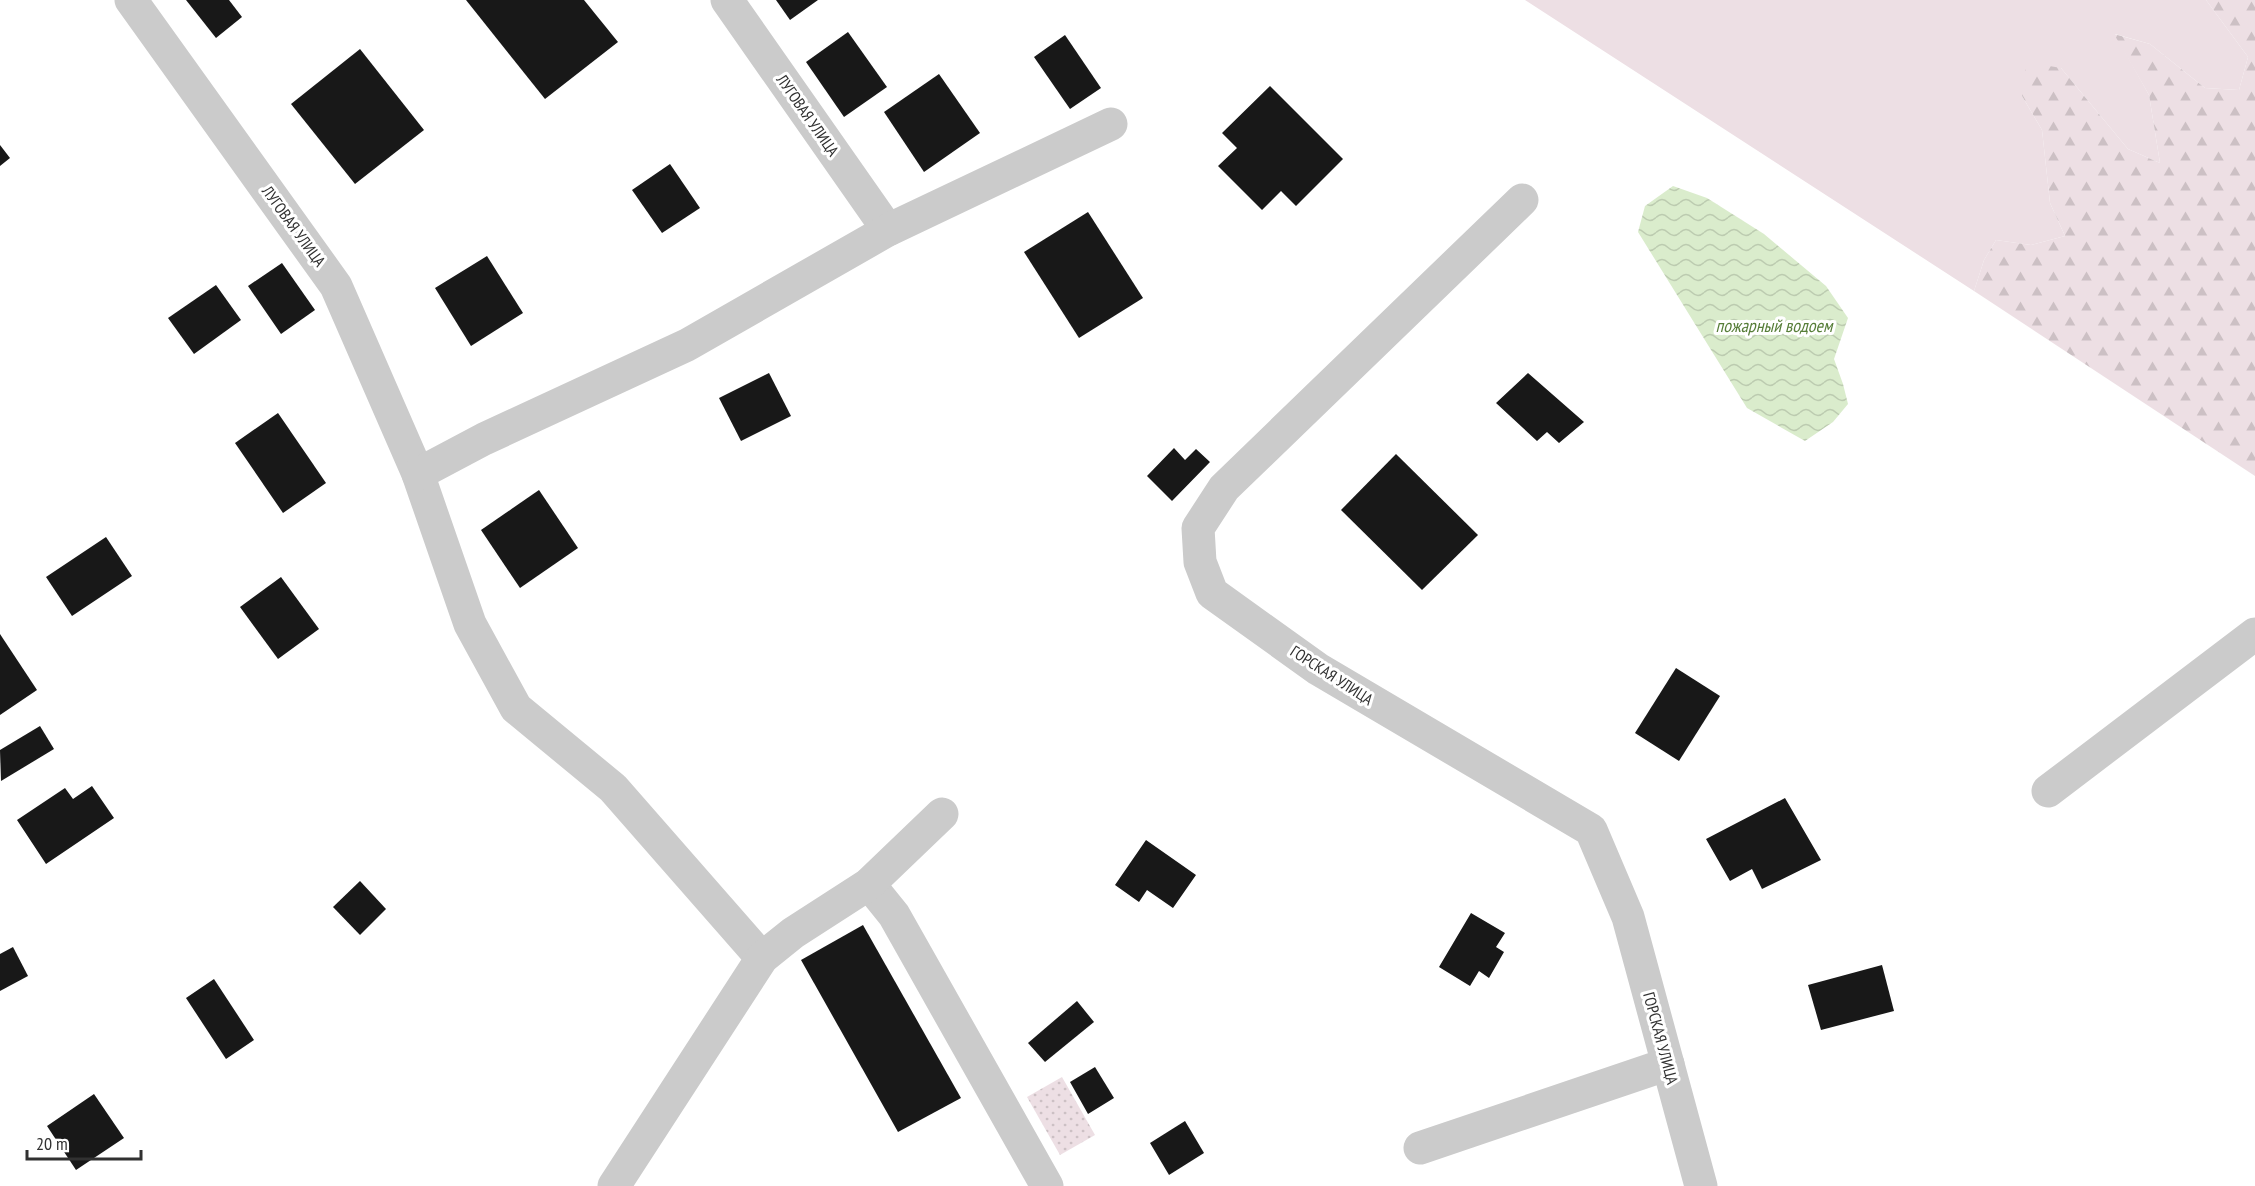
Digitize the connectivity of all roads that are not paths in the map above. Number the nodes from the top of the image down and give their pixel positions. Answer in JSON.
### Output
{"nodes":[{"id":1,"x":130,"y":0,"type":"edge"},
{"id":2,"x":727,"y":0,"type":"edge"},
{"id":3,"x":1111,"y":124,"type":"dead end"},
{"id":4,"x":1522,"y":200,"type":"dead end"},
{"id":5,"x":888,"y":230,"type":"junction"},
{"id":6,"x":418,"y":474,"type":"junction"},
{"id":7,"x":2255,"y":634,"type":"edge"},
{"id":8,"x":2048,"y":791,"type":"dead end"},
{"id":9,"x":942,"y":814,"type":"dead end"},
{"id":10,"x":869,"y":884,"type":"junction"},
{"id":11,"x":762,"y":958,"type":"junction"},
{"id":12,"x":1668,"y":1064,"type":"junction"},
{"id":13,"x":1420,"y":1148,"type":"dead end"},
{"id":14,"x":614,"y":1186,"type":"edge"},
{"id":15,"x":1047,"y":1186,"type":"edge"},
{"id":16,"x":1701,"y":1186,"type":"edge"}],
"edges":[{"from":1,"to":6,"type":"street","name":"ЛУГОВАЯ УЛИЦА"},
{"from":2,"to":5,"type":"street","name":"ЛУГОВАЯ УЛИЦА"},
{"from":3,"to":5,"type":"street"},
{"from":4,"to":12,"type":"street","name":"ГОРСКАЯ УЛИЦА"},
{"from":5,"to":6,"type":"street"},
{"from":6,"to":11,"type":"street","name":"ЛУГОВАЯ УЛИЦА"},
{"from":7,"to":8,"type":"street"},
{"from":9,"to":10,"type":"street"},
{"from":10,"to":11,"type":"street"},
{"from":10,"to":15,"type":"street"},
{"from":11,"to":14,"type":"street"},
{"from":12,"to":13,"type":"street"},
{"from":12,"to":16,"type":"street","name":"ГОРСКАЯ УЛИЦА"}]}
